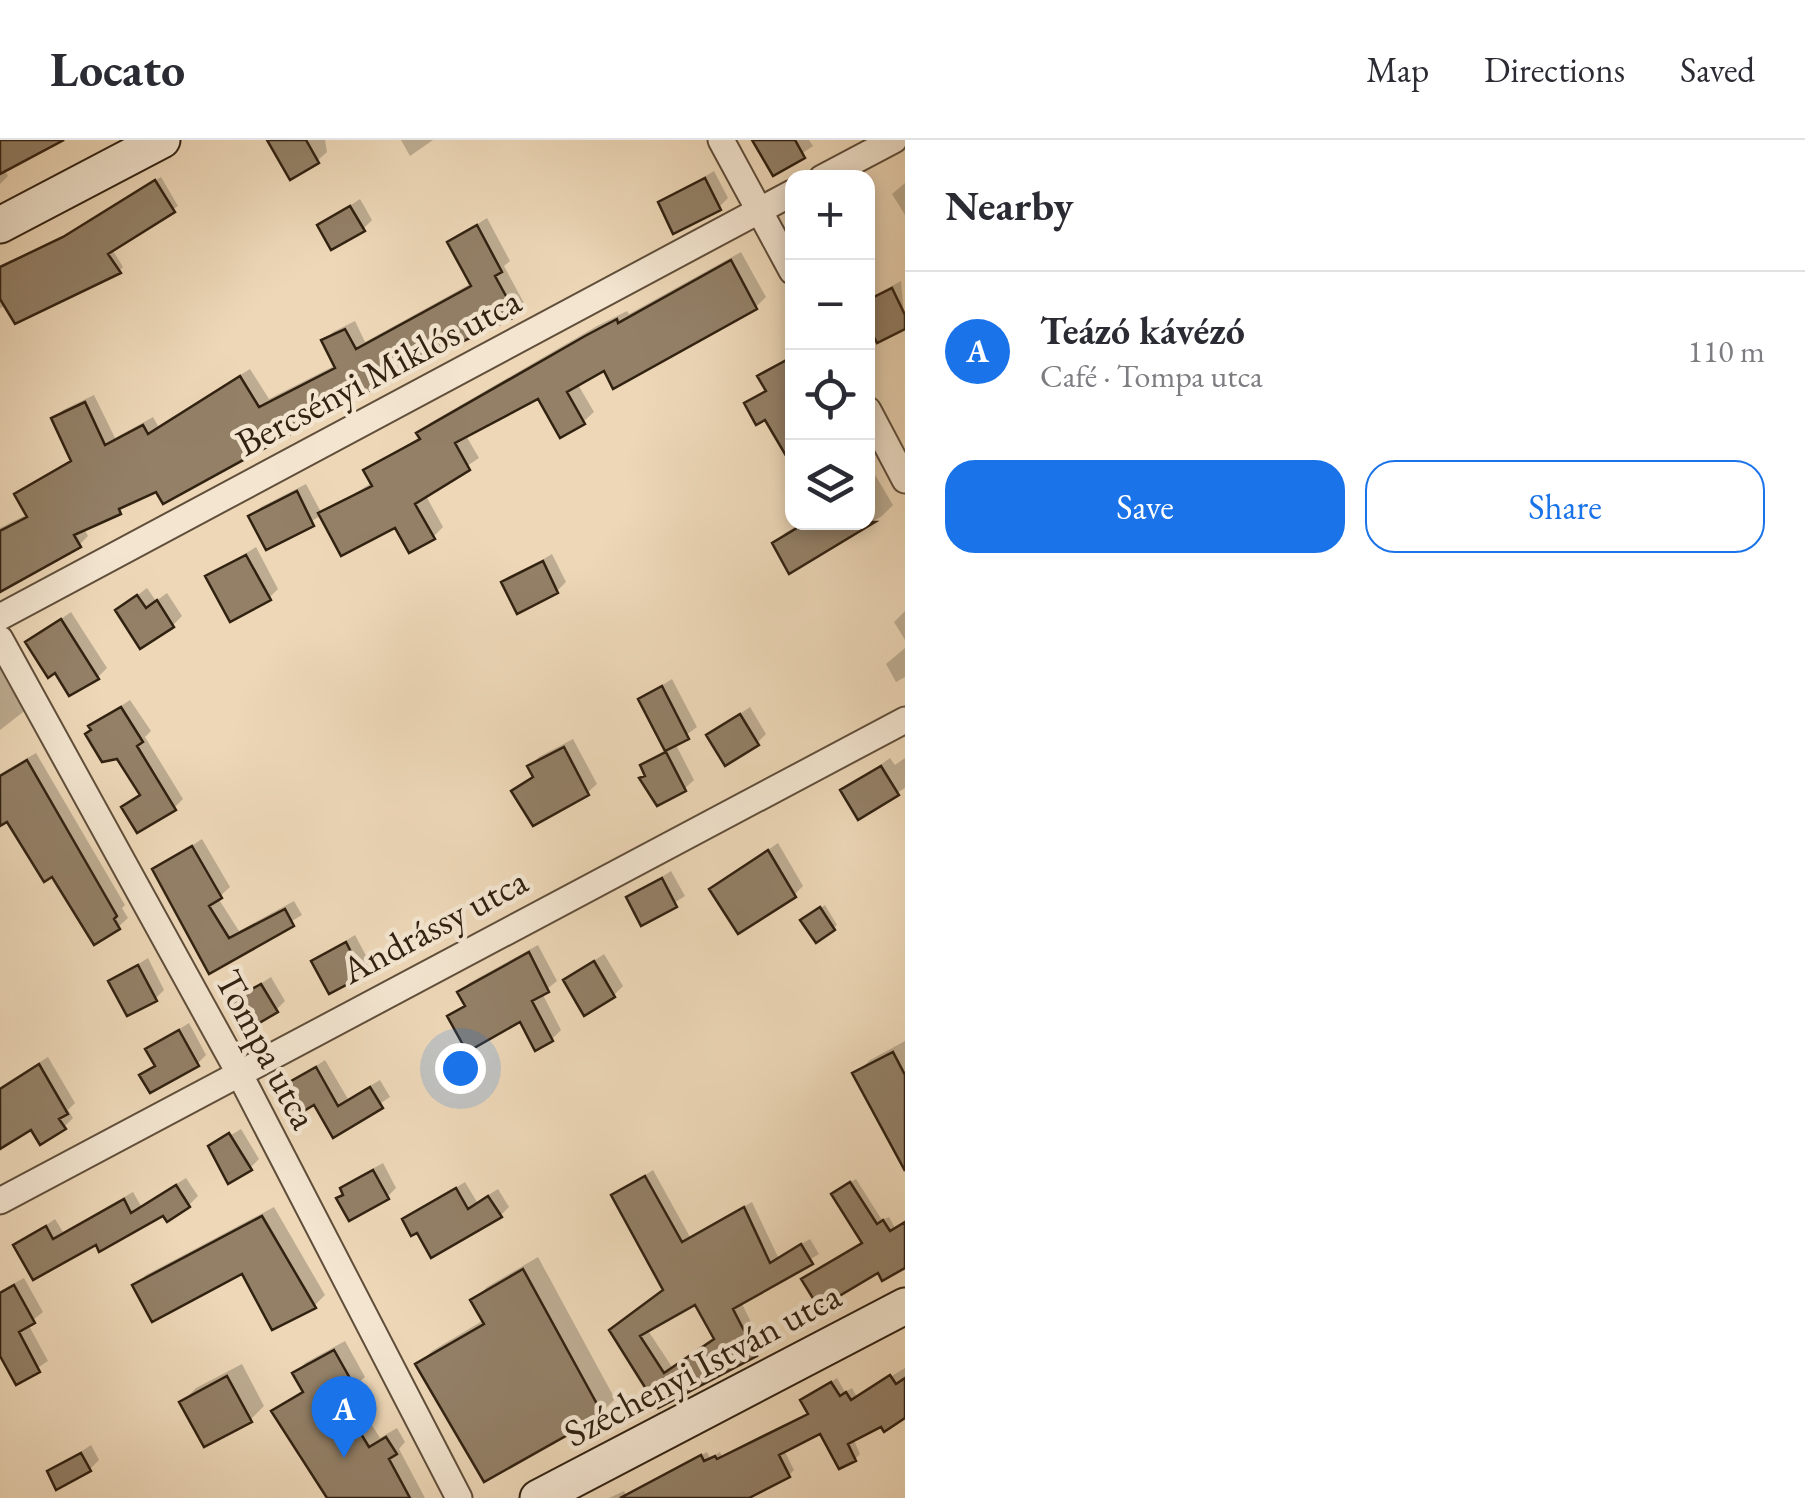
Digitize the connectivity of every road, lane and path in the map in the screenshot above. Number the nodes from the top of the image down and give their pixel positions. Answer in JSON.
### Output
{"nodes":[{"id":1,"x":162,"y":140,"type":"edge"},
{"id":2,"x":721,"y":140,"type":"edge"},
{"id":3,"x":894,"y":140,"type":"edge"},
{"id":4,"x":837,"y":170,"type":"edge"},
{"id":5,"x":785,"y":196,"type":"edge"},
{"id":6,"x":760,"y":210,"type":"junction"},
{"id":7,"x":0,"y":225,"type":"edge"},
{"id":8,"x":786,"y":260,"type":"edge"},
{"id":9,"x":875,"y":423,"type":"edge"},
{"id":10,"x":905,"y":480,"type":"edge"},
{"id":11,"x":0,"y":617,"type":"edge"},
{"id":12,"x":0,"y":639,"type":"edge"},
{"id":13,"x":905,"y":720,"type":"edge"},
{"id":14,"x":238,"y":1072,"type":"junction"},
{"id":15,"x":0,"y":1201,"type":"edge"},
{"id":16,"x":905,"y":1306,"type":"edge"},
{"id":17,"x":459,"y":1498,"type":"edge"},
{"id":18,"x":538,"y":1498,"type":"edge"}],
"edges":[{"from":1,"to":7,"type":"street"},
{"from":2,"to":6,"type":"street"},
{"from":3,"to":4,"type":"street"},
{"from":5,"to":6,"type":"street","name":"Bercsényi Miklós utca"},
{"from":6,"to":8,"type":"street"},
{"from":6,"to":11,"type":"street","name":"Bercsényi Miklós utca"},
{"from":9,"to":10,"type":"street"},
{"from":12,"to":14,"type":"street","name":"Tompa utca"},
{"from":13,"to":14,"type":"street","name":"Andrássy utca"},
{"from":14,"to":15,"type":"street","name":"Andrássy utca"},
{"from":14,"to":17,"type":"street","name":"Tompa utca"},
{"from":16,"to":18,"type":"street","name":"Széchenyi István utca"}]}
